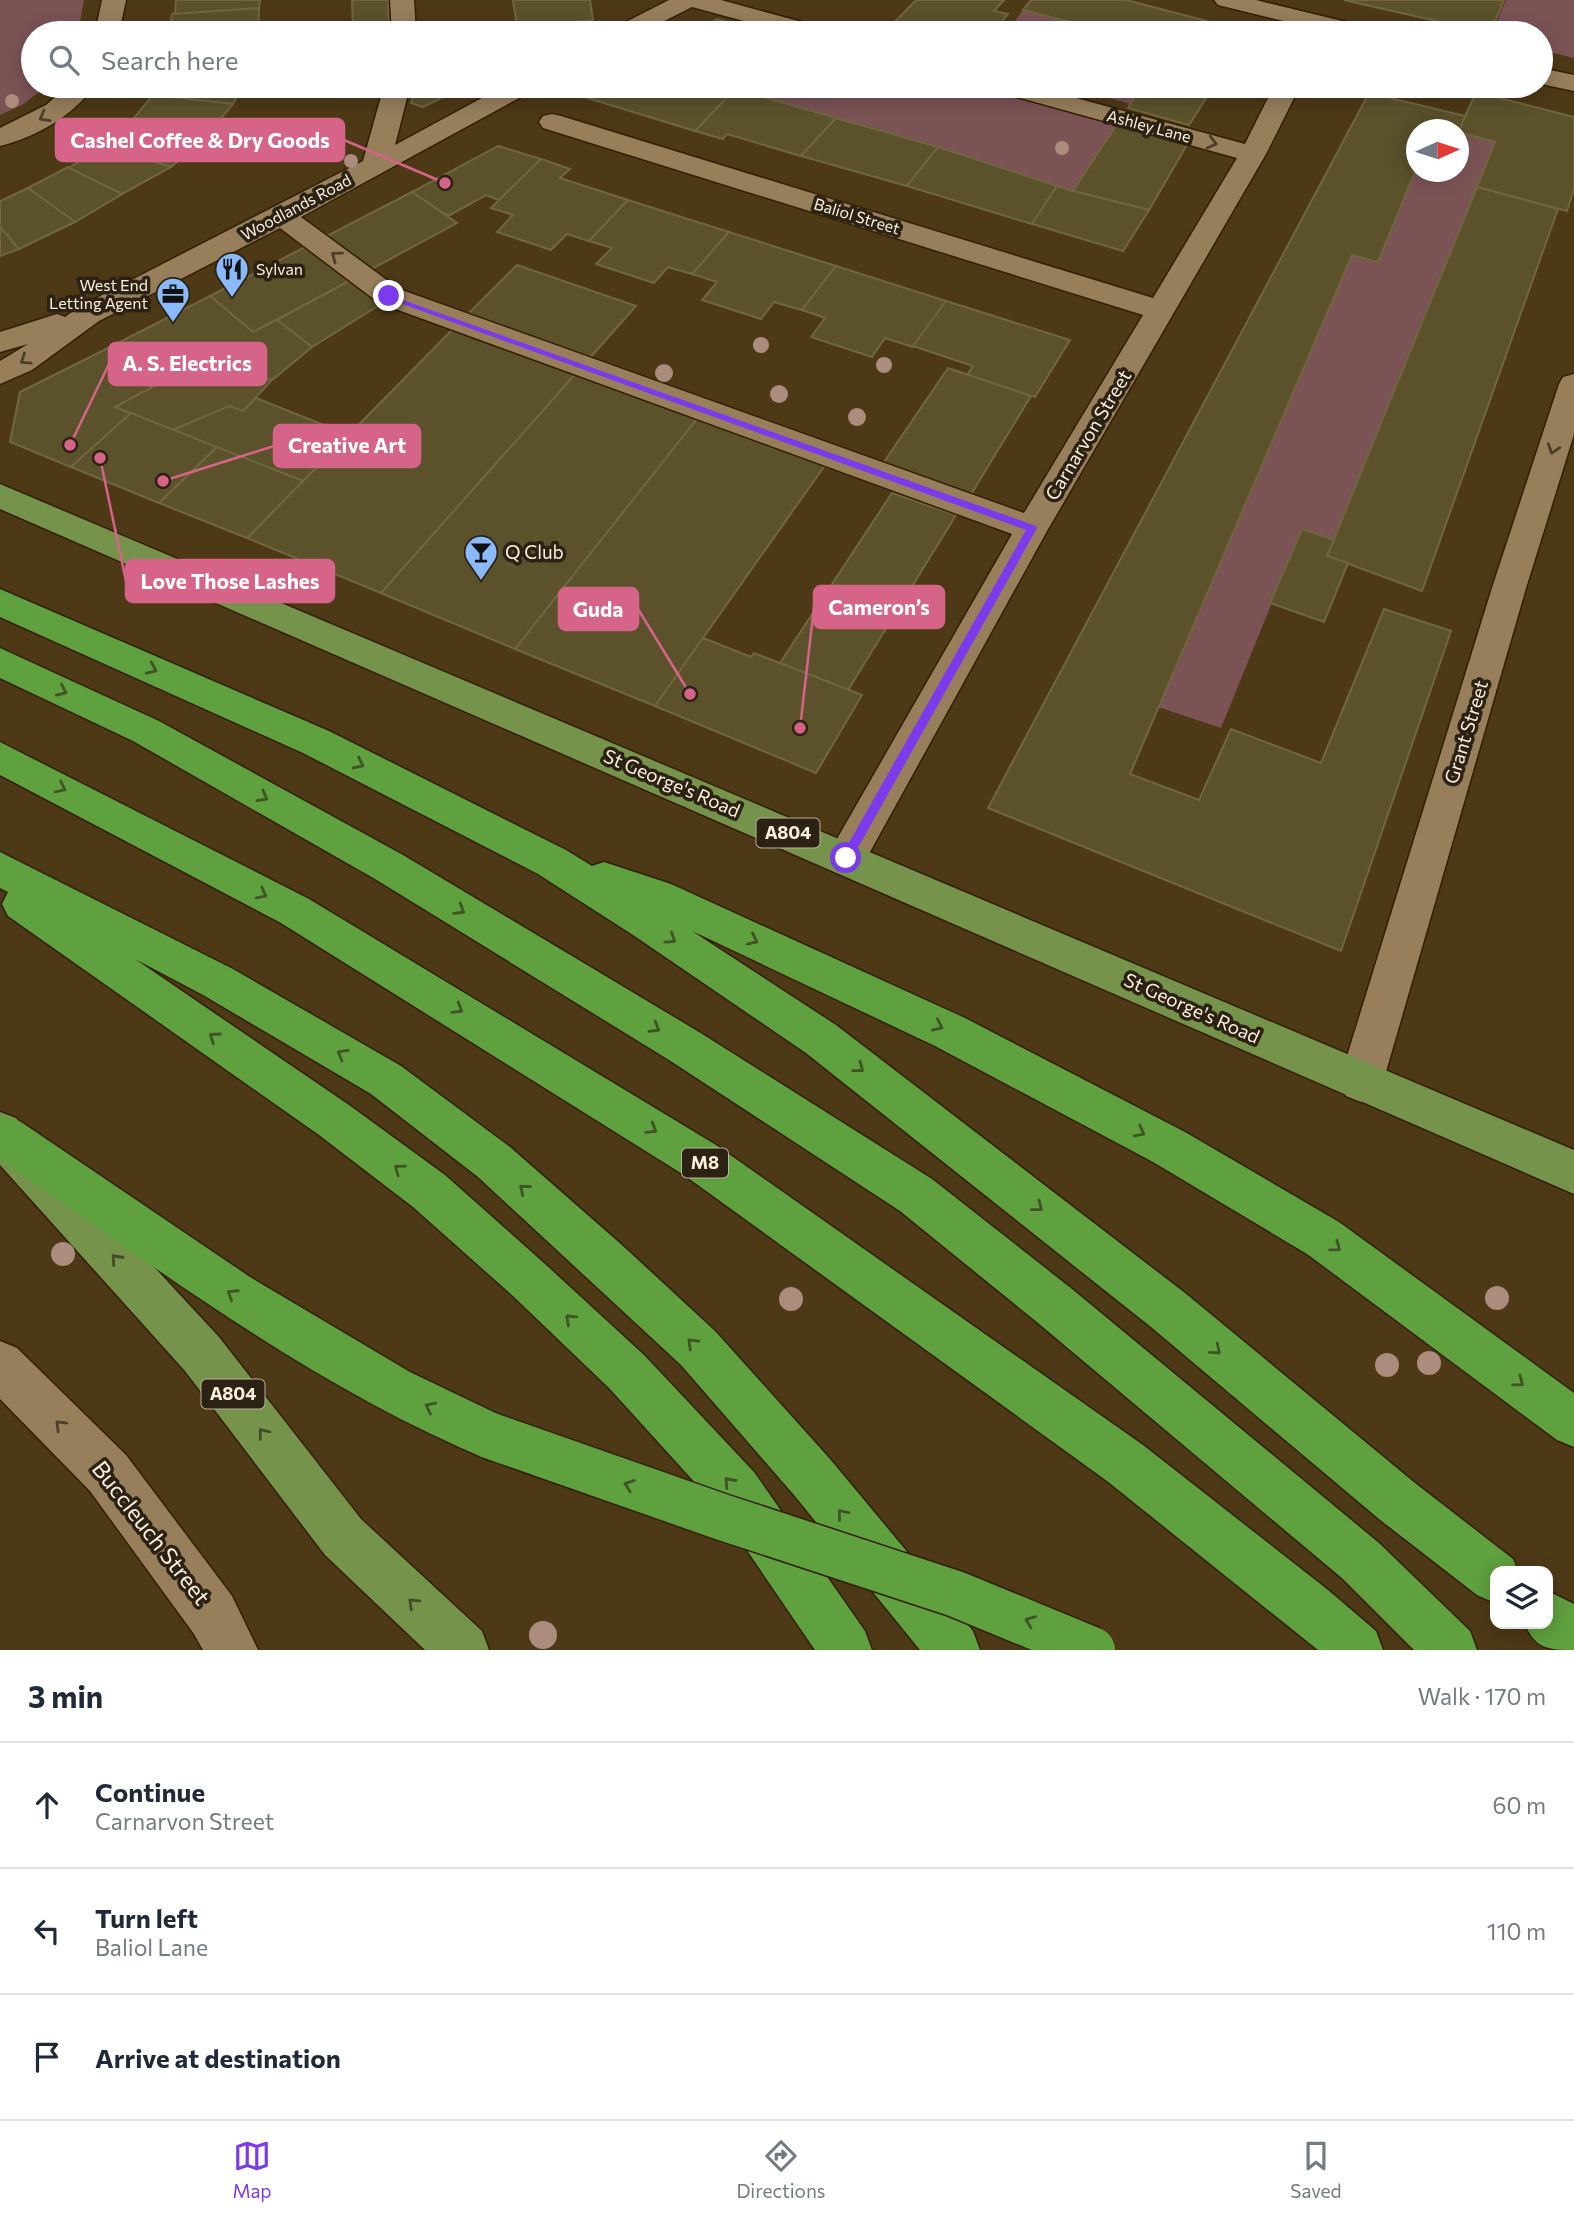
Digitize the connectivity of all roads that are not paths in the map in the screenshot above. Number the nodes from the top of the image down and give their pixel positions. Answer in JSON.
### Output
{"nodes":[{"id":1,"x":402,"y":0,"type":"edge"},
{"id":2,"x":687,"y":0,"type":"edge"},
{"id":3,"x":694,"y":0,"type":"edge"},
{"id":4,"x":1226,"y":0,"type":"edge"},
{"id":5,"x":113,"y":2,"type":"edge"},
{"id":6,"x":109,"y":21,"type":"edge"},
{"id":7,"x":403,"y":21,"type":"edge"},
{"id":8,"x":646,"y":21,"type":"edge"},
{"id":9,"x":771,"y":21,"type":"edge"},
{"id":10,"x":1294,"y":21,"type":"edge"},
{"id":11,"x":1553,"y":79,"type":"edge"},
{"id":12,"x":1574,"y":83,"type":"edge"},
{"id":13,"x":70,"y":98,"type":"edge"},
{"id":14,"x":394,"y":98,"type":"edge"},
{"id":15,"x":500,"y":98,"type":"edge"},
{"id":16,"x":1048,"y":98,"type":"edge"},
{"id":17,"x":1281,"y":98,"type":"edge"},
{"id":18,"x":552,"y":122,"type":"dead end"},
{"id":19,"x":0,"y":138,"type":"edge"},
{"id":20,"x":1252,"y":154,"type":"junction"},
{"id":21,"x":376,"y":163,"type":"junction"},
{"id":22,"x":282,"y":216,"type":"junction"},
{"id":23,"x":1162,"y":311,"type":"junction"},
{"id":24,"x":89,"y":314,"type":"junction"},
{"id":25,"x":0,"y":342,"type":"edge"},
{"id":26,"x":0,"y":374,"type":"edge"},
{"id":27,"x":1574,"y":384,"type":"edge"},
{"id":28,"x":0,"y":496,"type":"edge"},
{"id":29,"x":1032,"y":528,"type":"junction"},
{"id":30,"x":0,"y":602,"type":"edge"},
{"id":31,"x":0,"y":662,"type":"edge"},
{"id":32,"x":0,"y":757,"type":"edge"},
{"id":33,"x":846,"y":858,"type":"junction"},
{"id":34,"x":552,"y":862,"type":"junction"},
{"id":35,"x":0,"y":869,"type":"edge"},
{"id":36,"x":0,"y":888,"type":"edge"},
{"id":37,"x":1361,"y":1082,"type":"junction"},
{"id":38,"x":2,"y":1135,"type":"edge"},
{"id":39,"x":1574,"y":1172,"type":"edge"},
{"id":40,"x":0,"y":1365,"type":"edge"},
{"id":41,"x":1574,"y":1423,"type":"edge"},
{"id":42,"x":1490,"y":1573,"type":"edge"},
{"id":43,"x":1553,"y":1621,"type":"edge"},
{"id":44,"x":1574,"y":1637,"type":"edge"},
{"id":45,"x":232,"y":1650,"type":"edge"},
{"id":46,"x":463,"y":1650,"type":"edge"},
{"id":47,"x":846,"y":1650,"type":"edge"},
{"id":48,"x":954,"y":1650,"type":"edge"},
{"id":49,"x":1092,"y":1650,"type":"edge"},
{"id":50,"x":1357,"y":1650,"type":"edge"},
{"id":51,"x":1451,"y":1650,"type":"edge"}],
"edges":[{"from":1,"to":7,"type":"street"},
{"from":2,"to":8,"type":"street"},
{"from":3,"to":9,"type":"street"},
{"from":4,"to":10,"type":"street"},
{"from":5,"to":6,"type":"street"},
{"from":11,"to":12,"type":"street"},
{"from":13,"to":19,"type":"street","one_way":true},
{"from":14,"to":21,"type":"street"},
{"from":15,"to":21,"type":"street","name":"Woodlands Road"},
{"from":16,"to":20,"type":"street","name":"Ashley Lane","one_way":true},
{"from":17,"to":20,"type":"street","name":"Carnarvon Street"},
{"from":18,"to":23,"type":"street","name":"Baliol Street"},
{"from":20,"to":23,"type":"street","name":"Carnarvon Street"},
{"from":21,"to":22,"type":"street","name":"Woodlands Road"},
{"from":22,"to":24,"type":"street","name":"Woodlands Road"},
{"from":29,"to":22,"type":"street","one_way":true},
{"from":23,"to":29,"type":"street","name":"Carnarvon Street"},
{"from":24,"to":25,"type":"street"},
{"from":24,"to":26,"type":"street","name":"Woodlands Road","one_way":true},
{"from":27,"to":37,"type":"street","name":"Grant Street","one_way":true},
{"from":28,"to":33,"type":"main road","name":"St George's Road","number":"A804"},
{"from":29,"to":33,"type":"street","name":"Carnarvon Street"},
{"from":30,"to":34,"type":"highway","one_way":true},
{"from":31,"to":51,"type":"highway","one_way":true},
{"from":32,"to":50,"type":"highway","number":"M8","one_way":true},
{"from":33,"to":37,"type":"main road","name":"St George's Road","number":"A804"},
{"from":34,"to":41,"type":"highway","one_way":true},
{"from":34,"to":42,"type":"highway","one_way":true},
{"from":48,"to":35,"type":"highway","one_way":true},
{"from":47,"to":36,"type":"highway","one_way":true},
{"from":37,"to":39,"type":"main road","name":"St George's Road","number":"A804"},
{"from":46,"to":38,"type":"main road","number":"A804","one_way":true},
{"from":49,"to":38,"type":"highway","one_way":true,"bridge":true},
{"from":45,"to":40,"type":"street","name":"Buccleuch Street","one_way":true},
{"from":43,"to":44,"type":"highway"}]}
